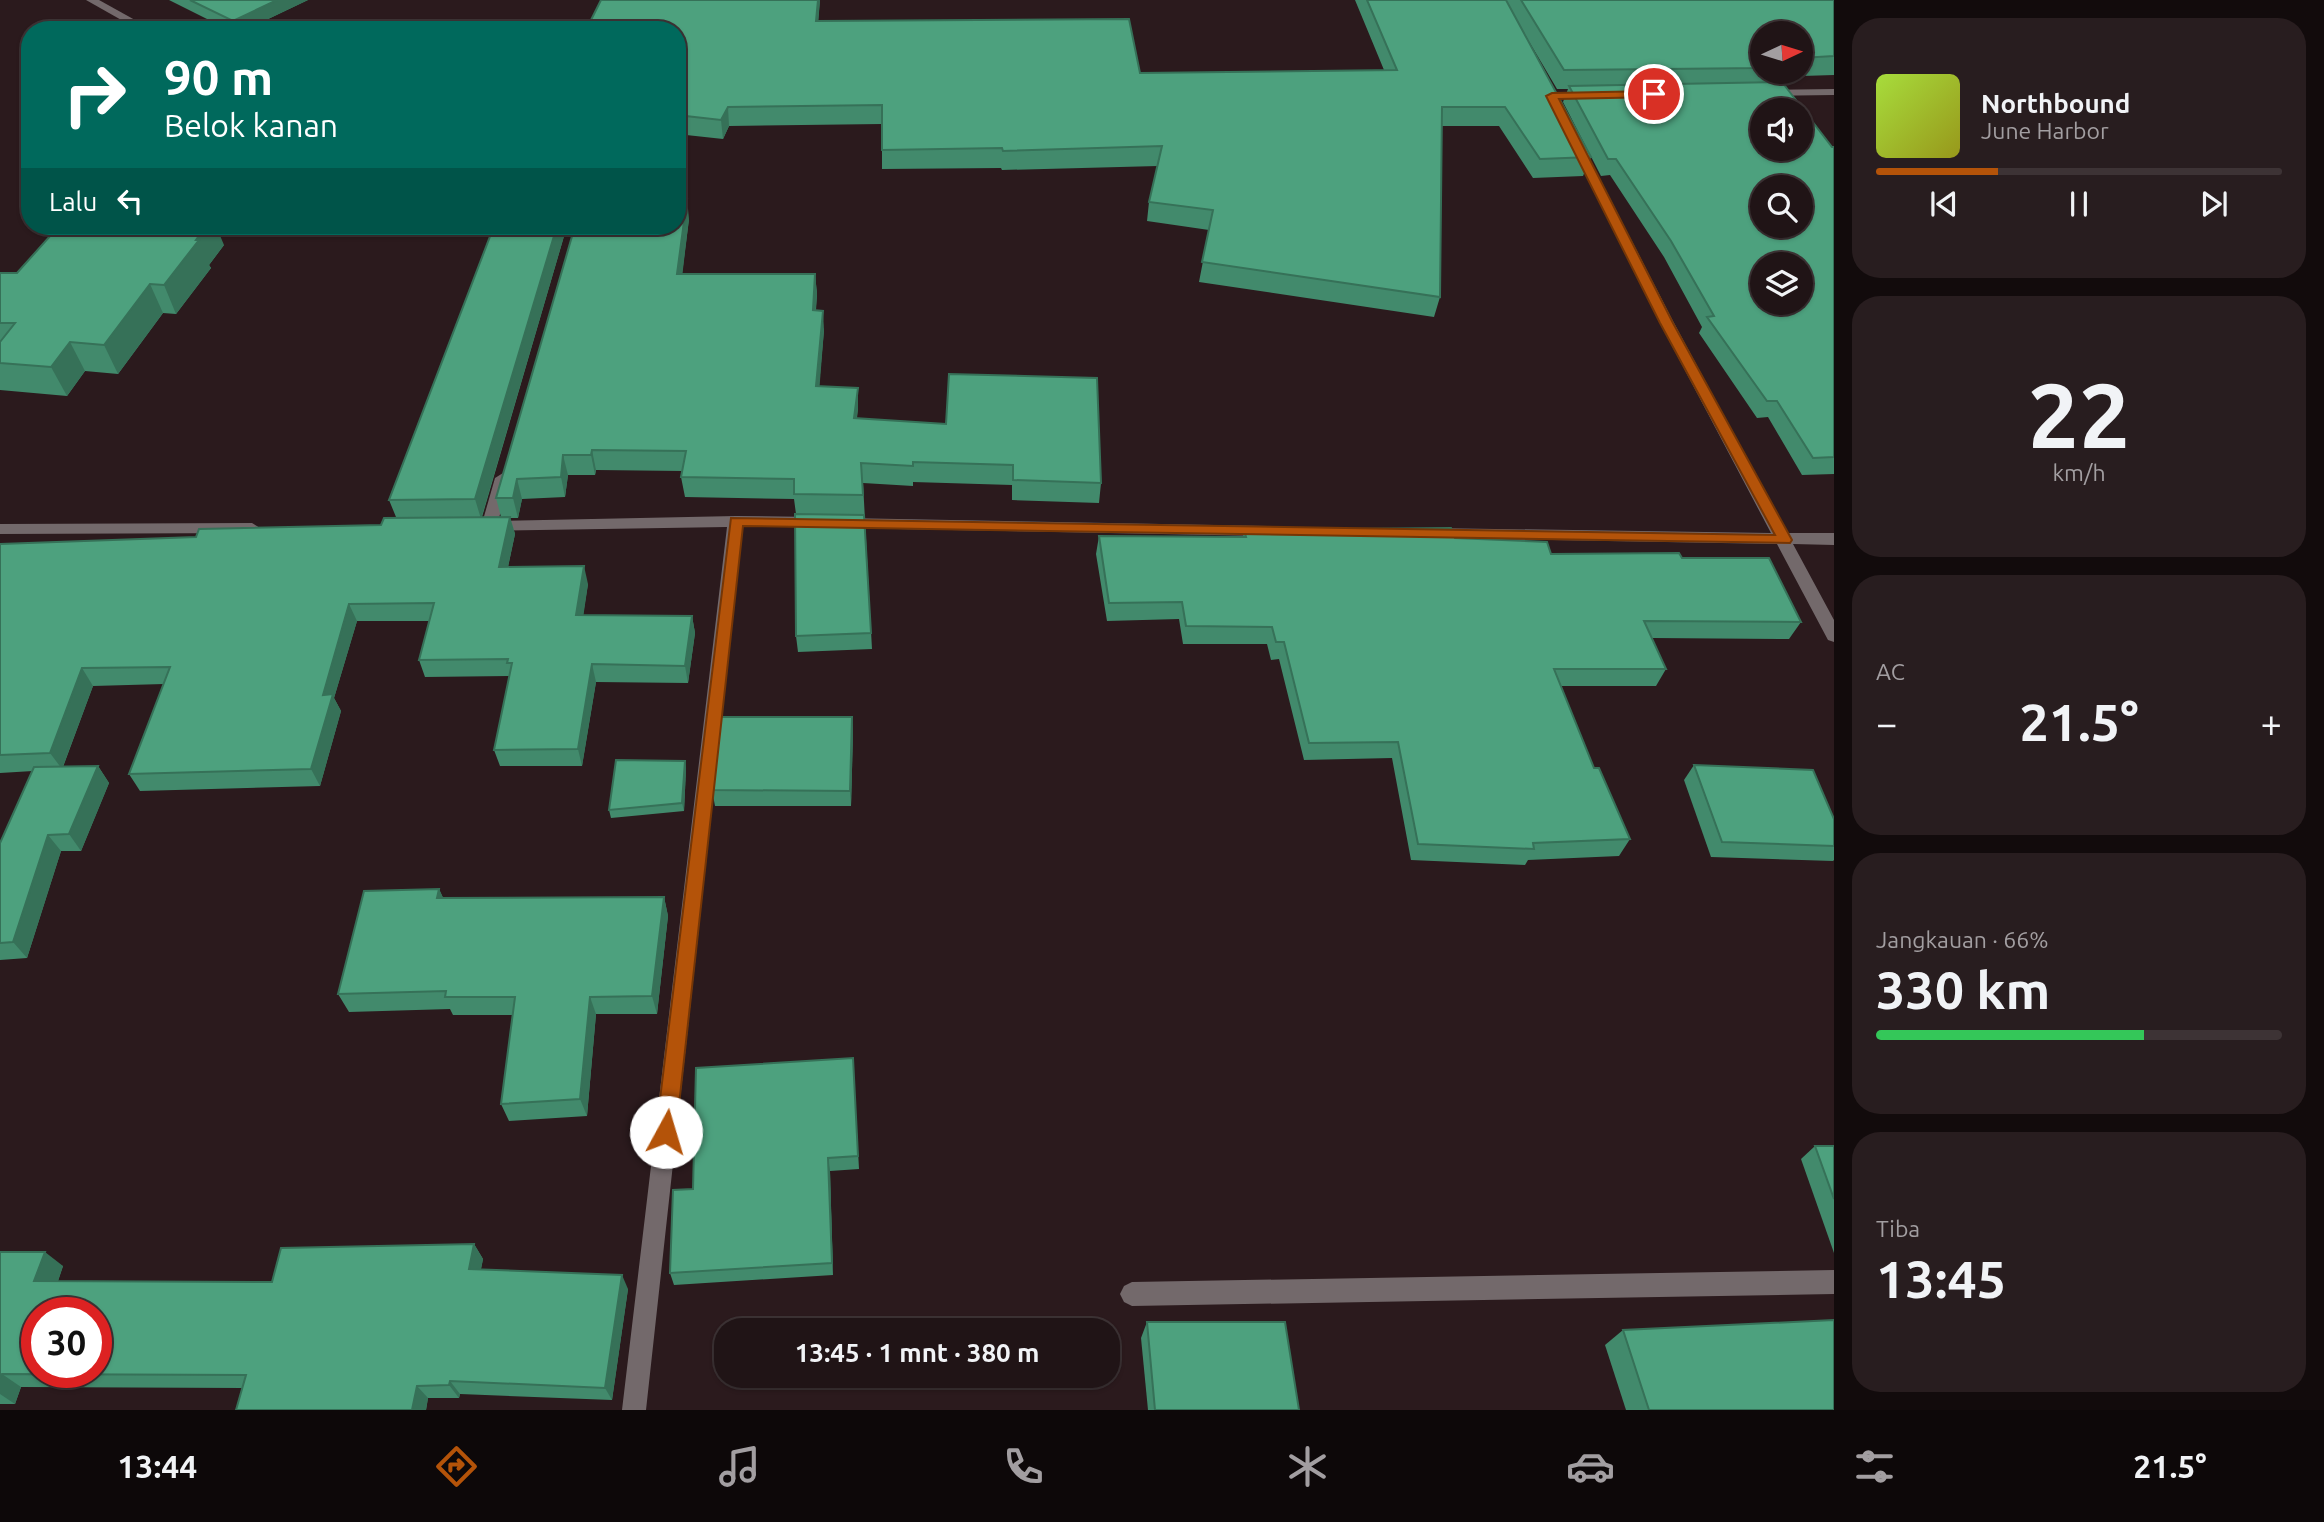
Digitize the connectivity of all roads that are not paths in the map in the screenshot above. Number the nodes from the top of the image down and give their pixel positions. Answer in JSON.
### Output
{"nodes":[{"id":1,"x":91,"y":0,"type":"edge"},
{"id":2,"x":131,"y":21,"type":"edge"},
{"id":3,"x":1834,"y":92,"type":"edge"},
{"id":4,"x":1753,"y":93,"type":"edge"},
{"id":5,"x":1605,"y":95,"type":"edge"},
{"id":6,"x":1551,"y":96,"type":"edge"},
{"id":7,"x":1570,"y":132,"type":"edge"},
{"id":8,"x":508,"y":462,"type":"edge"},
{"id":9,"x":736,"y":521,"type":"junction"},
{"id":10,"x":265,"y":528,"type":"edge"},
{"id":11,"x":0,"y":529,"type":"edge"},
{"id":12,"x":1281,"y":531,"type":"edge"},
{"id":13,"x":1421,"y":533,"type":"edge"},
{"id":14,"x":1834,"y":539,"type":"edge"},
{"id":15,"x":1785,"y":540,"type":"junction"},
{"id":16,"x":1834,"y":636,"type":"edge"},
{"id":17,"x":1834,"y":1282,"type":"edge"},
{"id":18,"x":1132,"y":1294,"type":"dead end"},
{"id":19,"x":634,"y":1410,"type":"edge"}],
"edges":[{"from":1,"to":2,"type":"street"},
{"from":3,"to":4,"type":"street"},
{"from":5,"to":6,"type":"street"},
{"from":7,"to":15,"type":"street"},
{"from":8,"to":9,"type":"street"},
{"from":9,"to":12,"type":"street"},
{"from":9,"to":19,"type":"street"},
{"from":10,"to":11,"type":"street"},
{"from":13,"to":15,"type":"street"},
{"from":14,"to":15,"type":"street"},
{"from":15,"to":16,"type":"street"},
{"from":17,"to":18,"type":"street"}]}
